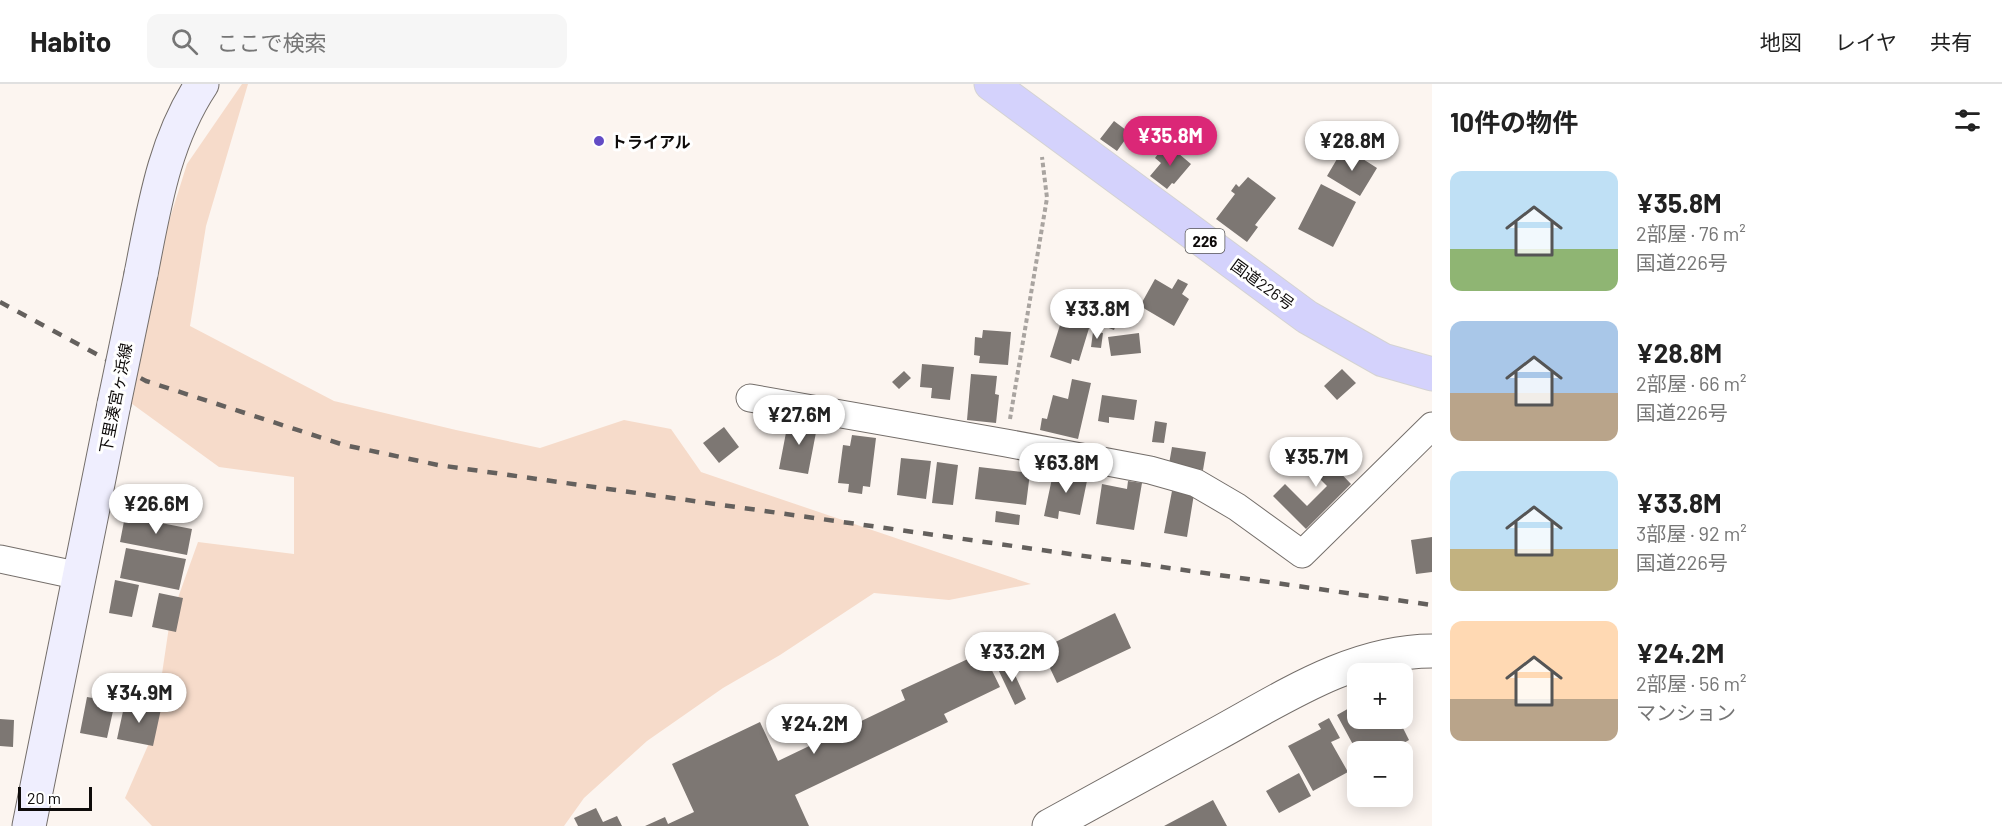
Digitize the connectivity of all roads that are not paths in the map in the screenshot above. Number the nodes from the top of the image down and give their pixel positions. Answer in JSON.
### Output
{"nodes":[{"id":1,"x":202,"y":84,"type":"edge"},
{"id":2,"x":991,"y":84,"type":"edge"},
{"id":3,"x":1432,"y":374,"type":"edge"},
{"id":4,"x":750,"y":398,"type":"dead end"},
{"id":5,"x":1432,"y":426,"type":"edge"},
{"id":6,"x":0,"y":559,"type":"edge"},
{"id":7,"x":80,"y":576,"type":"junction"},
{"id":8,"x":1432,"y":651,"type":"edge"},
{"id":9,"x":29,"y":826,"type":"edge"},
{"id":10,"x":1049,"y":826,"type":"edge"}],
"edges":[{"from":1,"to":7,"type":"main road","name":"下里湊宮ヶ浜線","bridge":true},
{"from":2,"to":3,"type":"highway","name":"国道226号","number":"226"},
{"from":4,"to":5,"type":"street"},
{"from":6,"to":7,"type":"street"},
{"from":7,"to":9,"type":"main road","name":"下里湊宮ヶ浜線"},
{"from":8,"to":10,"type":"street"}]}
